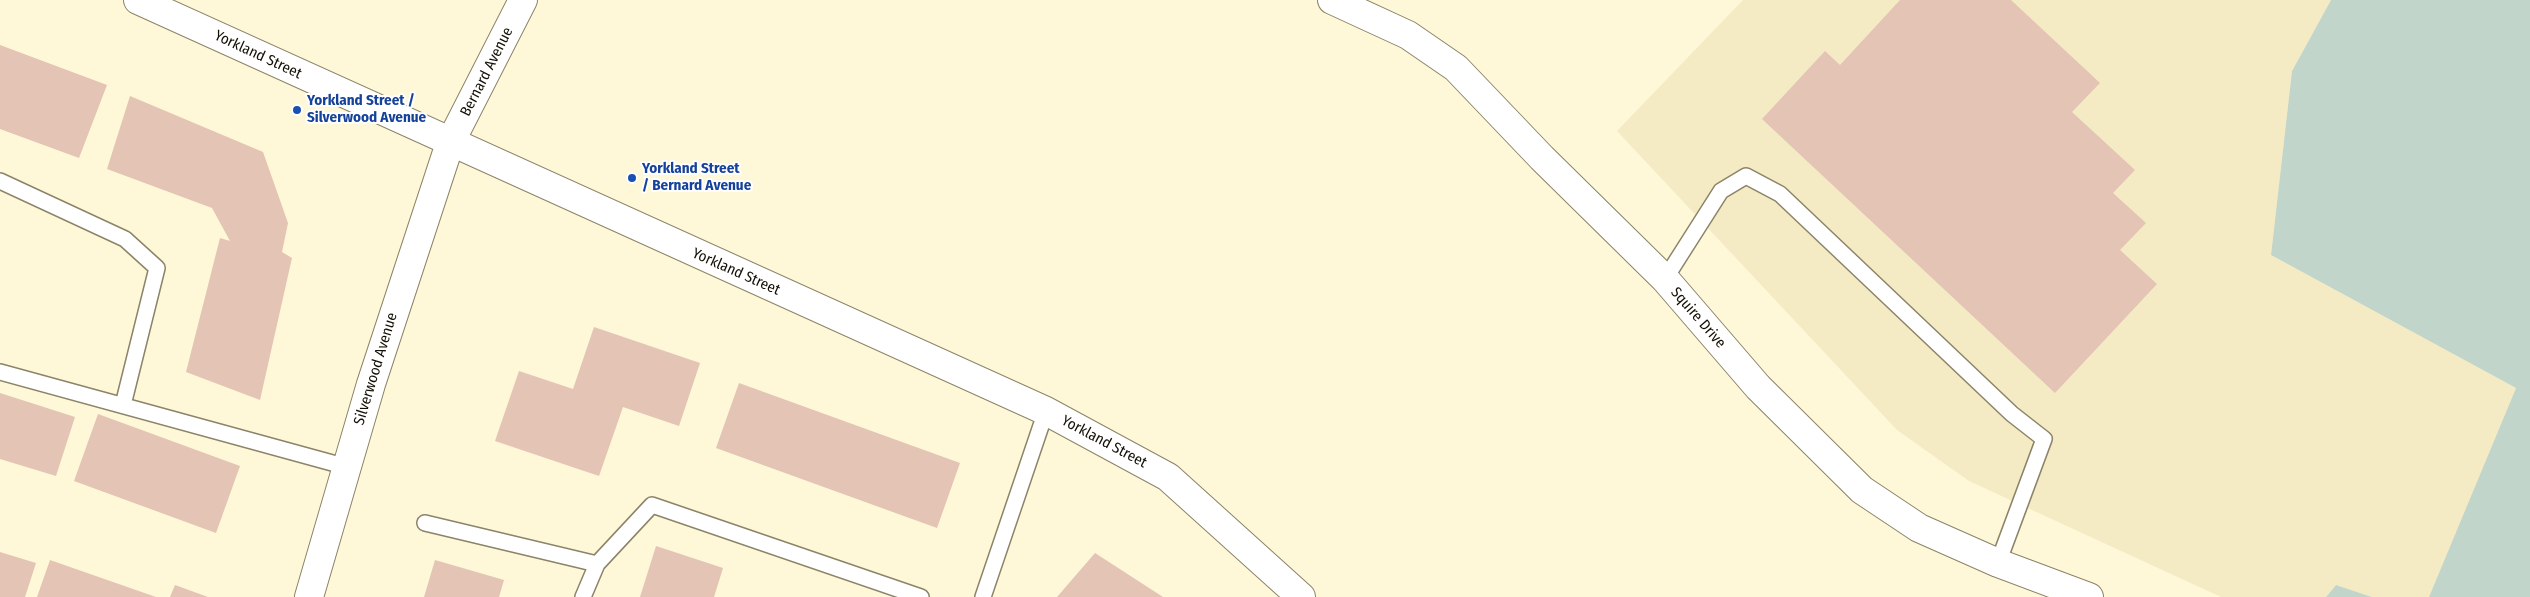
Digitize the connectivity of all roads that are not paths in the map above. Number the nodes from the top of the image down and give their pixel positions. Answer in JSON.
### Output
{"nodes":[{"id":1,"x":138,"y":0,"type":"edge"},
{"id":2,"x":523,"y":0,"type":"edge"},
{"id":3,"x":1332,"y":0,"type":"edge"},
{"id":4,"x":450,"y":143,"type":"junction"},
{"id":5,"x":0,"y":181,"type":"edge"},
{"id":6,"x":1665,"y":279,"type":"junction"},
{"id":7,"x":0,"y":372,"type":"edge"},
{"id":8,"x":122,"y":406,"type":"junction"},
{"id":9,"x":1046,"y":411,"type":"junction"},
{"id":10,"x":347,"y":467,"type":"junction"},
{"id":11,"x":425,"y":524,"type":"dead end"},
{"id":12,"x":1998,"y":563,"type":"junction"},
{"id":13,"x":597,"y":564,"type":"junction"},
{"id":14,"x":309,"y":597,"type":"edge"},
{"id":15,"x":583,"y":597,"type":"edge"},
{"id":16,"x":921,"y":597,"type":"edge"},
{"id":17,"x":983,"y":597,"type":"edge"},
{"id":18,"x":1301,"y":597,"type":"edge"},
{"id":19,"x":2089,"y":597,"type":"edge"}],
"edges":[{"from":1,"to":4,"type":"street","name":"Yorkland Street"},
{"from":2,"to":4,"type":"street","name":"Bernard Avenue"},
{"from":3,"to":6,"type":"street","name":"Squire Drive"},
{"from":4,"to":9,"type":"street","name":"Yorkland Street"},
{"from":4,"to":10,"type":"street","name":"Silverwood Avenue"},
{"from":5,"to":8,"type":"lane"},
{"from":6,"to":12,"type":"street","name":"Squire Drive"},
{"from":6,"to":12,"type":"lane"},
{"from":7,"to":8,"type":"lane"},
{"from":8,"to":10,"type":"lane"},
{"from":9,"to":17,"type":"lane"},
{"from":9,"to":18,"type":"street","name":"Yorkland Street"},
{"from":10,"to":14,"type":"street","name":"Silverwood Avenue"},
{"from":11,"to":13,"type":"lane"},
{"from":12,"to":19,"type":"street","name":"Squire Drive"},
{"from":13,"to":15,"type":"lane"},
{"from":13,"to":16,"type":"lane"}]}
